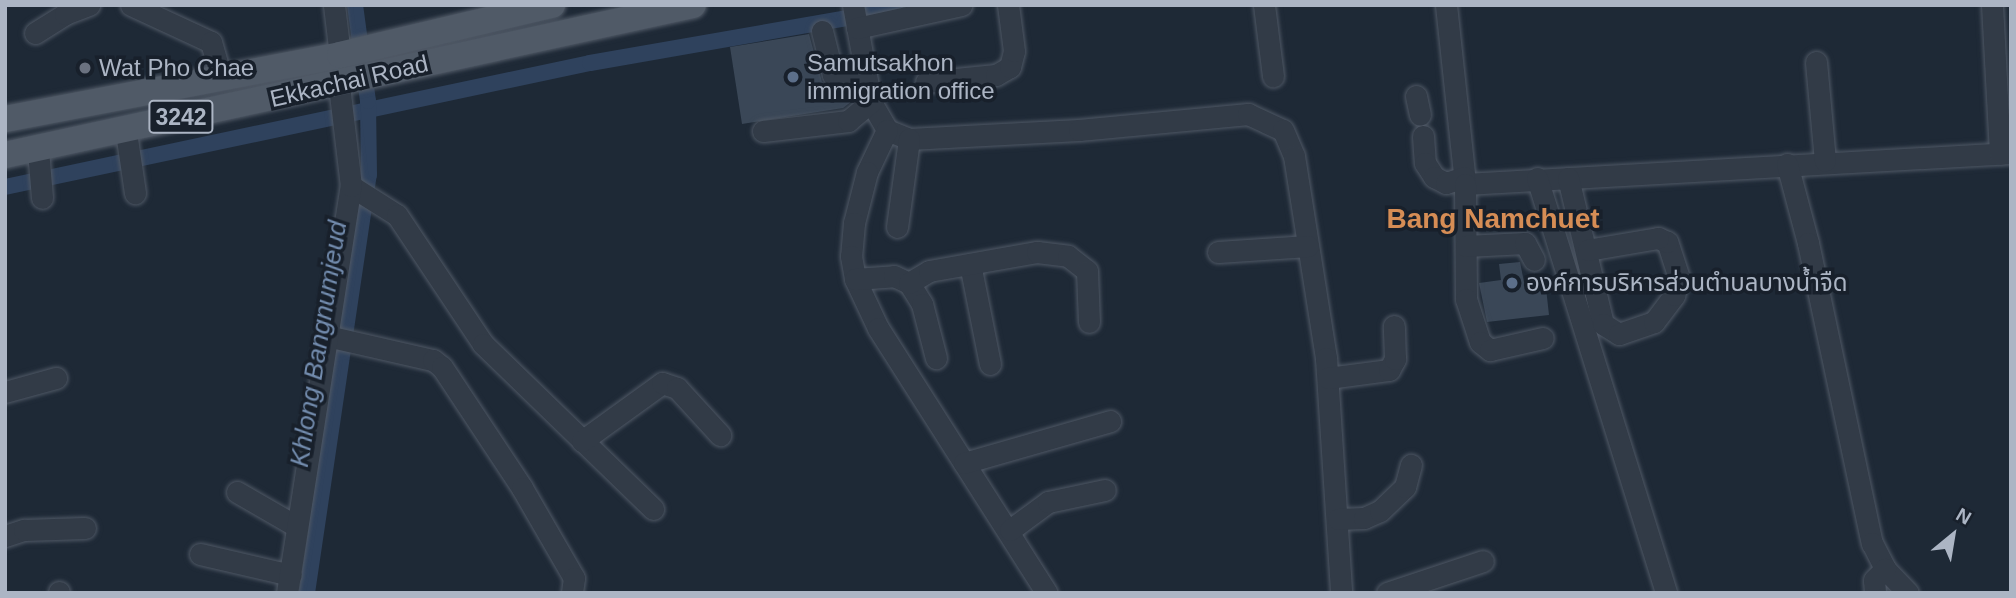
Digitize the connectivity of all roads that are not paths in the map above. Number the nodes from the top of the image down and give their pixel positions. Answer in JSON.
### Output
{"nodes":[{"id":1,"x":89,"y":5,"type":"edge"},
{"id":2,"x":131,"y":5,"type":"edge"},
{"id":3,"x":334,"y":5,"type":"edge"},
{"id":4,"x":552,"y":5,"type":"edge"},
{"id":5,"x":692,"y":5,"type":"edge"},
{"id":6,"x":962,"y":5,"type":"edge"},
{"id":7,"x":1008,"y":5,"type":"edge"},
{"id":8,"x":1264,"y":5,"type":"edge"},
{"id":9,"x":1447,"y":5,"type":"edge"},
{"id":10,"x":1992,"y":5,"type":"edge"},
{"id":11,"x":477,"y":14,"type":"edge"},
{"id":12,"x":854,"y":14,"type":"edge"},
{"id":13,"x":822,"y":31,"type":"dead end"},
{"id":14,"x":35,"y":33,"type":"dead end"},
{"id":15,"x":345,"y":54,"type":"junction"},
{"id":16,"x":1816,"y":62,"type":"dead end"},
{"id":17,"x":1273,"y":76,"type":"dead end"},
{"id":18,"x":865,"y":77,"type":"junction"},
{"id":19,"x":220,"y":78,"type":"junction"},
{"id":20,"x":926,"y":82,"type":"dead end"},
{"id":21,"x":345,"y":87,"type":"junction"},
{"id":22,"x":871,"y":102,"type":"junction"},
{"id":23,"x":5,"y":119,"type":"edge"},
{"id":24,"x":887,"y":130,"type":"junction"},
{"id":25,"x":763,"y":131,"type":"dead end"},
{"id":26,"x":1423,"y":136,"type":"dead end"},
{"id":27,"x":909,"y":139,"type":"junction"},
{"id":28,"x":127,"y":144,"type":"junction"},
{"id":29,"x":38,"y":150,"type":"junction"},
{"id":30,"x":2005,"y":154,"type":"edge"},
{"id":31,"x":5,"y":155,"type":"edge"},
{"id":32,"x":1825,"y":161,"type":"junction"},
{"id":33,"x":1787,"y":164,"type":"junction"},
{"id":34,"x":1537,"y":178,"type":"junction"},
{"id":35,"x":1568,"y":178,"type":"junction"},
{"id":36,"x":1464,"y":180,"type":"junction"},
{"id":37,"x":134,"y":185,"type":"dead end"},
{"id":38,"x":357,"y":188,"type":"junction"},
{"id":39,"x":41,"y":189,"type":"dead end"},
{"id":40,"x":897,"y":227,"type":"dead end"},
{"id":41,"x":1308,"y":246,"type":"junction"},
{"id":42,"x":1466,"y":246,"type":"junction"},
{"id":43,"x":1588,"y":250,"type":"junction"},
{"id":44,"x":1218,"y":252,"type":"dead end"},
{"id":45,"x":1534,"y":260,"type":"dead end"},
{"id":46,"x":970,"y":264,"type":"junction"},
{"id":47,"x":855,"y":279,"type":"junction"},
{"id":48,"x":909,"y":283,"type":"junction"},
{"id":49,"x":1089,"y":321,"type":"dead end"},
{"id":50,"x":1394,"y":326,"type":"dead end"},
{"id":51,"x":331,"y":336,"type":"junction"},
{"id":52,"x":1543,"y":338,"type":"dead end"},
{"id":53,"x":936,"y":358,"type":"dead end"},
{"id":54,"x":990,"y":364,"type":"dead end"},
{"id":55,"x":56,"y":378,"type":"dead end"},
{"id":56,"x":1328,"y":378,"type":"junction"},
{"id":57,"x":5,"y":392,"type":"edge"},
{"id":58,"x":1110,"y":421,"type":"dead end"},
{"id":59,"x":720,"y":435,"type":"dead end"},
{"id":60,"x":582,"y":441,"type":"junction"},
{"id":61,"x":964,"y":463,"type":"junction"},
{"id":62,"x":1411,"y":465,"type":"dead end"},
{"id":63,"x":1105,"y":490,"type":"dead end"},
{"id":64,"x":237,"y":492,"type":"dead end"},
{"id":65,"x":653,"y":509,"type":"dead end"},
{"id":66,"x":1338,"y":519,"type":"junction"},
{"id":67,"x":296,"y":526,"type":"junction"},
{"id":68,"x":86,"y":528,"type":"dead end"},
{"id":69,"x":1010,"y":530,"type":"junction"},
{"id":70,"x":5,"y":536,"type":"edge"},
{"id":71,"x":200,"y":554,"type":"dead end"},
{"id":72,"x":1483,"y":561,"type":"dead end"},
{"id":73,"x":1885,"y":569,"type":"junction"},
{"id":74,"x":289,"y":584,"type":"edge"},
{"id":75,"x":572,"y":593,"type":"edge"},
{"id":76,"x":1046,"y":593,"type":"edge"},
{"id":77,"x":1341,"y":593,"type":"edge"},
{"id":78,"x":1387,"y":593,"type":"edge"},
{"id":79,"x":1666,"y":593,"type":"edge"},
{"id":80,"x":1875,"y":593,"type":"edge"},
{"id":81,"x":1908,"y":593,"type":"edge"}],
"edges":[{"from":1,"to":14,"type":"street"},
{"from":2,"to":19,"type":"street"},
{"from":3,"to":15,"type":"street"},
{"from":4,"to":11,"type":"main road","name":"Ekkachai Road","number":"3242"},
{"from":5,"to":21,"type":"main road","name":"Ekkachai Road","number":"3242"},
{"from":6,"to":12,"type":"street"},
{"from":7,"to":20,"type":"street"},
{"from":8,"to":17,"type":"street"},
{"from":9,"to":36,"type":"street"},
{"from":10,"to":30,"type":"street"},
{"from":11,"to":15,"type":"main road","name":"Ekkachai Road","number":"3242"},
{"from":12,"to":18,"type":"street"},
{"from":13,"to":18,"type":"street"},
{"from":15,"to":19,"type":"main road","name":"Ekkachai Road","number":"3242"},
{"from":16,"to":32,"type":"street"},
{"from":18,"to":22,"type":"street"},
{"from":19,"to":23,"type":"main road","name":"Ekkachai Road","number":"3242"},
{"from":21,"to":28,"type":"main road","name":"Ekkachai Road","number":"3242"},
{"from":21,"to":38,"type":"street"},
{"from":22,"to":24,"type":"street"},
{"from":22,"to":25,"type":"street"},
{"from":24,"to":27,"type":"street"},
{"from":24,"to":47,"type":"street"},
{"from":26,"to":36,"type":"street"},
{"from":27,"to":40,"type":"street"},
{"from":27,"to":41,"type":"street"},
{"from":28,"to":29,"type":"main road","name":"Ekkachai Road","number":"3242"},
{"from":28,"to":37,"type":"street"},
{"from":29,"to":31,"type":"main road","name":"Ekkachai Road","number":"3242"},
{"from":29,"to":39,"type":"street"},
{"from":30,"to":32,"type":"street"},
{"from":32,"to":33,"type":"street"},
{"from":33,"to":35,"type":"street"},
{"from":33,"to":73,"type":"street"},
{"from":34,"to":35,"type":"street"},
{"from":34,"to":36,"type":"street"},
{"from":34,"to":79,"type":"street"},
{"from":35,"to":43,"type":"street"},
{"from":36,"to":42,"type":"street"},
{"from":38,"to":51,"type":"street"},
{"from":38,"to":60,"type":"street"},
{"from":41,"to":44,"type":"street"},
{"from":41,"to":56,"type":"street"},
{"from":42,"to":45,"type":"street"},
{"from":42,"to":52,"type":"street"},
{"from":43,"to":43,"type":"street"},
{"from":46,"to":48,"type":"street"},
{"from":46,"to":49,"type":"street"},
{"from":46,"to":54,"type":"street"},
{"from":47,"to":48,"type":"street"},
{"from":47,"to":61,"type":"street"},
{"from":48,"to":53,"type":"street"},
{"from":50,"to":56,"type":"street"},
{"from":51,"to":67,"type":"street"},
{"from":51,"to":75,"type":"street"},
{"from":55,"to":57,"type":"street"},
{"from":56,"to":66,"type":"street"},
{"from":58,"to":61,"type":"street"},
{"from":59,"to":60,"type":"street"},
{"from":60,"to":65,"type":"street"},
{"from":61,"to":69,"type":"street"},
{"from":62,"to":66,"type":"street"},
{"from":63,"to":69,"type":"street"},
{"from":64,"to":67,"type":"street"},
{"from":66,"to":77,"type":"street"},
{"from":67,"to":74,"type":"street"},
{"from":68,"to":70,"type":"street"},
{"from":69,"to":76,"type":"street"},
{"from":71,"to":74,"type":"street"},
{"from":72,"to":78,"type":"street"},
{"from":73,"to":80,"type":"street"},
{"from":73,"to":81,"type":"street"}]}
